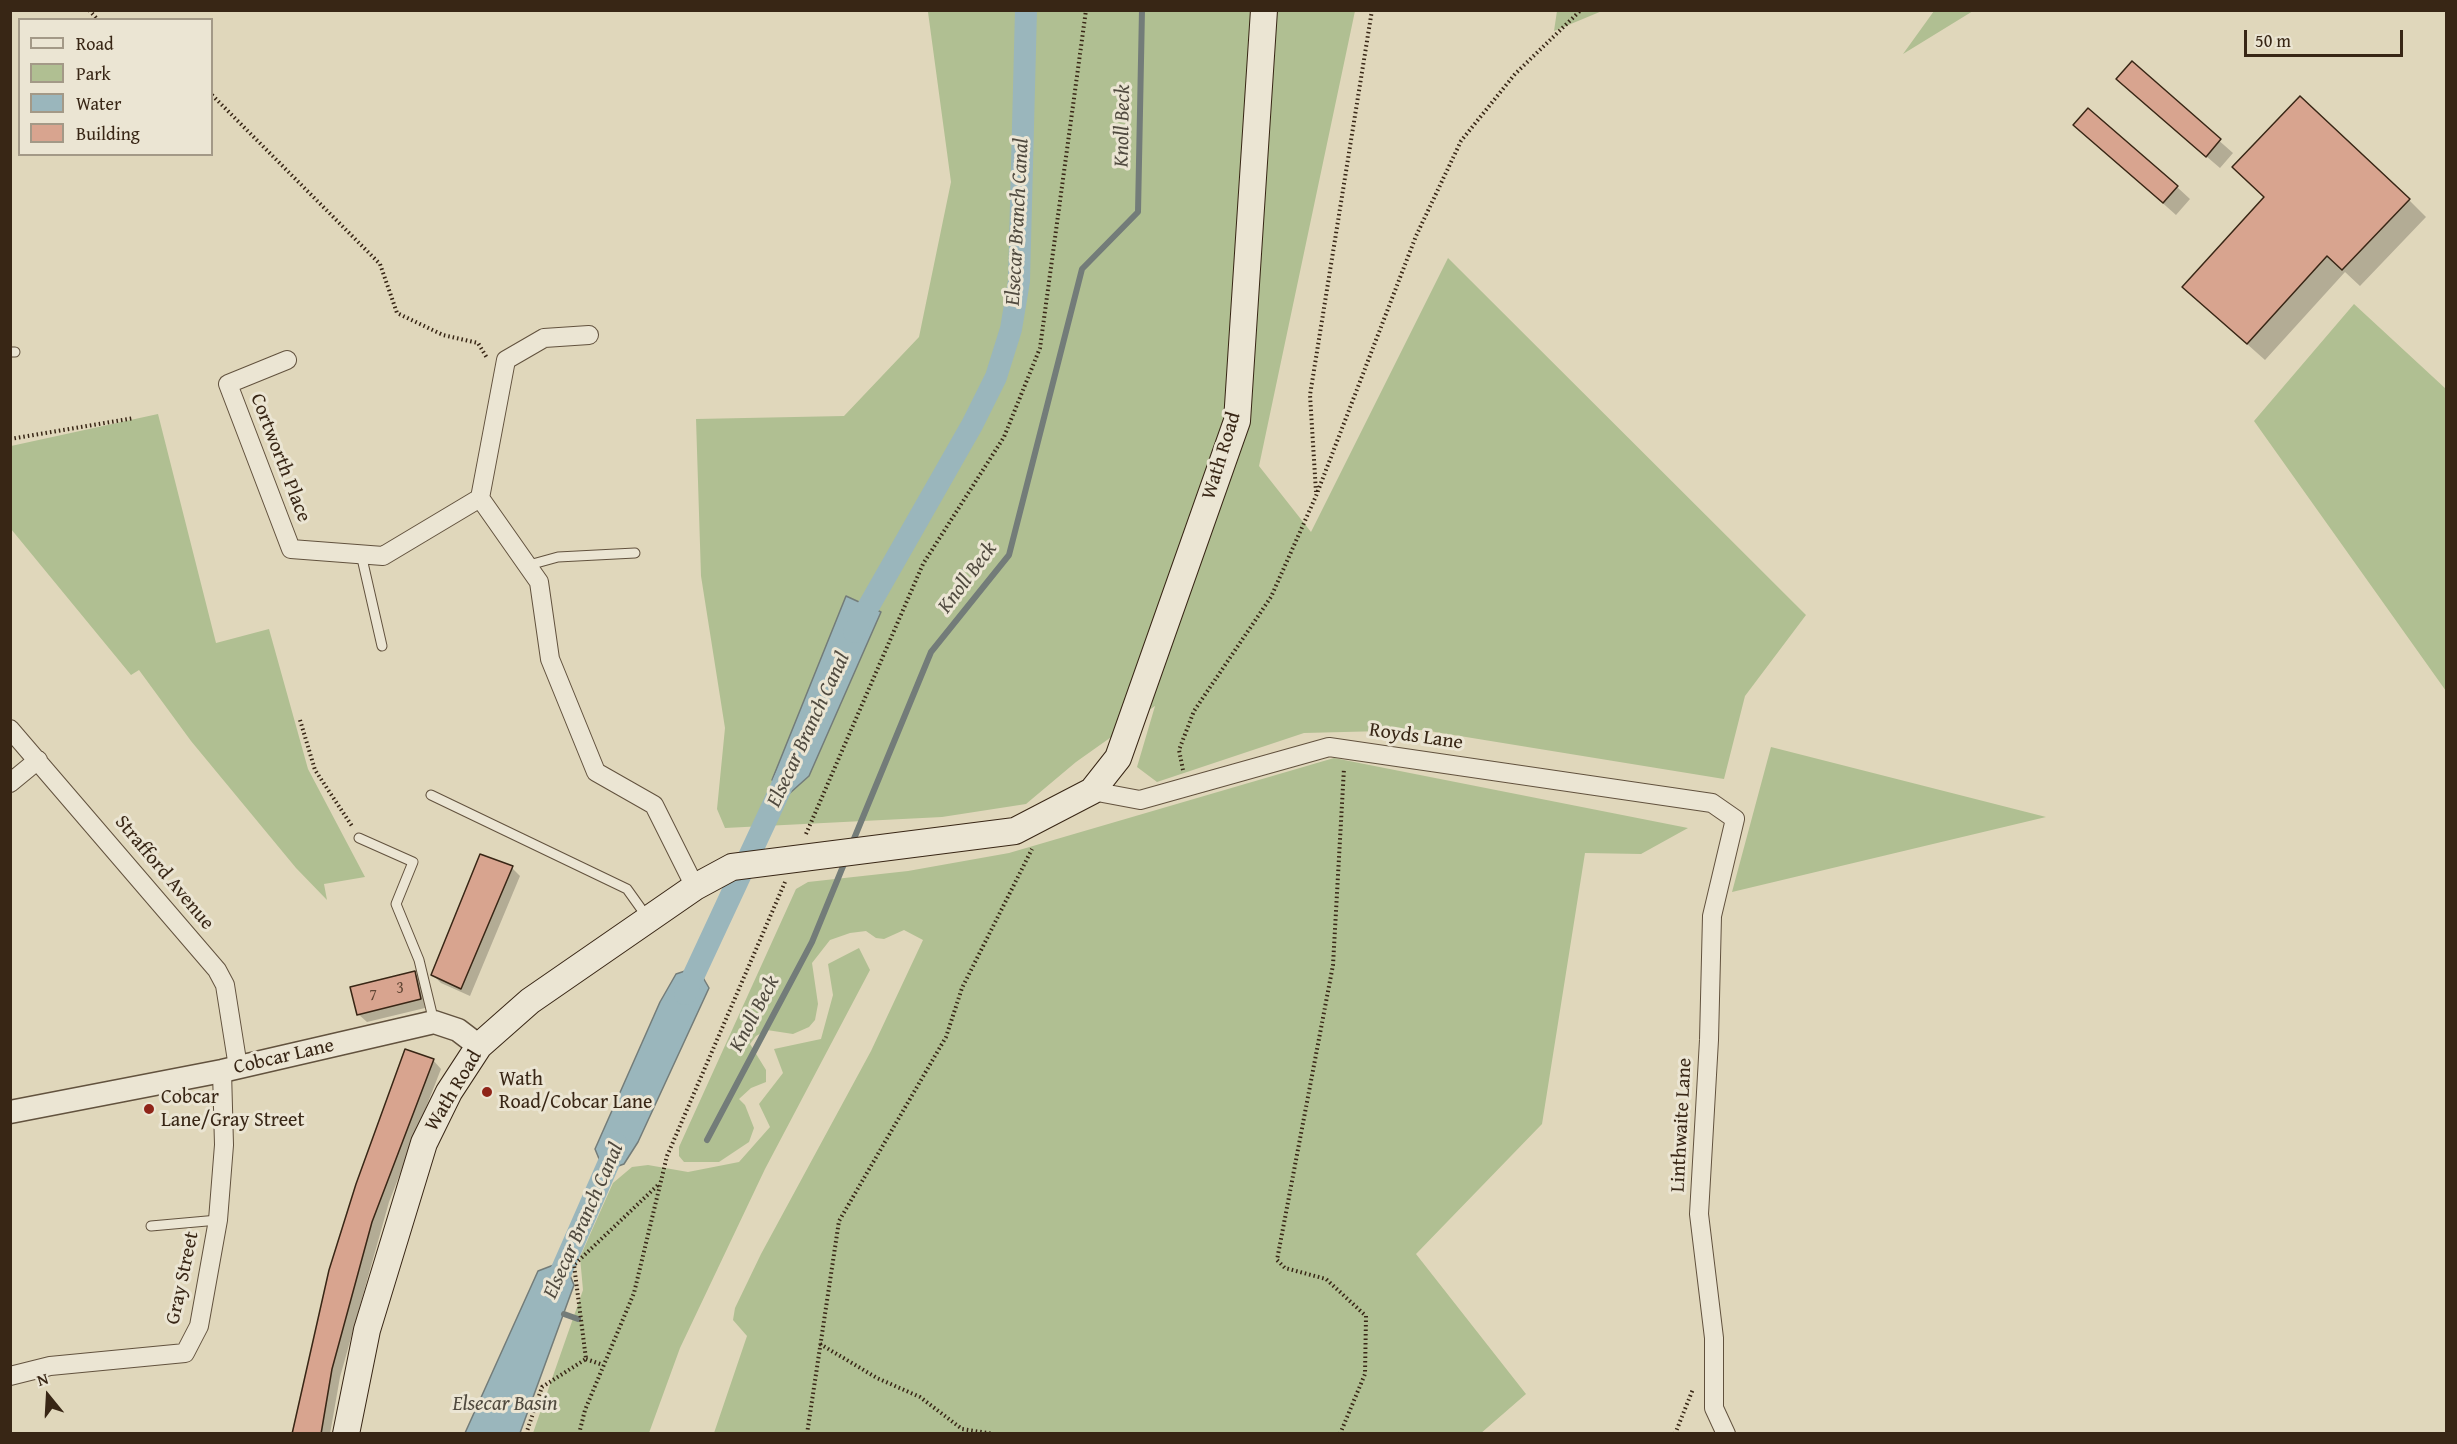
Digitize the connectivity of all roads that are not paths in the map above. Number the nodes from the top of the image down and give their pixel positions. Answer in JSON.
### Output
{"nodes":[{"id":1,"x":1263,"y":10,"type":"edge"},
{"id":2,"x":589,"y":335,"type":"dead end"},
{"id":3,"x":286,"y":360,"type":"dead end"},
{"id":4,"x":480,"y":498,"type":"junction"},
{"id":5,"x":635,"y":553,"type":"dead end"},
{"id":6,"x":361,"y":554,"type":"junction"},
{"id":7,"x":529,"y":565,"type":"junction"},
{"id":8,"x":381,"y":646,"type":"dead end"},
{"id":9,"x":10,"y":729,"type":"edge"},
{"id":10,"x":38,"y":760,"type":"junction"},
{"id":11,"x":10,"y":783,"type":"edge"},
{"id":12,"x":1092,"y":791,"type":"junction"},
{"id":13,"x":431,"y":795,"type":"dead end"},
{"id":14,"x":1735,"y":819,"type":"joint"},
{"id":15,"x":359,"y":838,"type":"road end"},
{"id":16,"x":695,"y":887,"type":"junction"},
{"id":17,"x":649,"y":919,"type":"junction"},
{"id":18,"x":434,"y":1022,"type":"junction"},
{"id":19,"x":479,"y":1046,"type":"junction"},
{"id":20,"x":230,"y":1069,"type":"junction"},
{"id":21,"x":10,"y":1112,"type":"edge"},
{"id":22,"x":218,"y":1220,"type":"junction"},
{"id":23,"x":151,"y":1226,"type":"dead end"},
{"id":24,"x":10,"y":1376,"type":"edge"},
{"id":25,"x":346,"y":1434,"type":"edge"},
{"id":26,"x":1726,"y":1434,"type":"edge"}],
"edges":[{"from":1,"to":12,"type":"main road","name":"Wath Road"},
{"from":2,"to":4,"type":"street"},
{"from":3,"to":6,"type":"street","name":"Cortworth Place"},
{"from":4,"to":6,"type":"street","name":"Cortworth Place"},
{"from":4,"to":7,"type":"street"},
{"from":5,"to":7,"type":"lane"},
{"from":6,"to":8,"type":"lane"},
{"from":7,"to":16,"type":"street"},
{"from":9,"to":10,"type":"street","name":"Strafford Avenue"},
{"from":10,"to":11,"type":"street"},
{"from":10,"to":20,"type":"street","name":"Strafford Avenue"},
{"from":12,"to":14,"type":"street","name":"Royds Lane"},
{"from":12,"to":16,"type":"main road","name":"Wath Road"},
{"from":13,"to":17,"type":"lane"},
{"from":14,"to":26,"type":"street","name":"Linthwaite Lane"},
{"from":15,"to":18,"type":"lane"},
{"from":16,"to":17,"type":"main road","name":"Wath Road"},
{"from":17,"to":19,"type":"main road","name":"Wath Road"},
{"from":18,"to":19,"type":"street"},
{"from":18,"to":20,"type":"street","name":"Cobcar Lane"},
{"from":19,"to":25,"type":"main road","name":"Wath Road"},
{"from":20,"to":21,"type":"street","name":"Cobcar Lane"},
{"from":20,"to":22,"type":"street","name":"Gray Street"},
{"from":22,"to":23,"type":"lane"},
{"from":22,"to":24,"type":"street","name":"Gray Street"}]}
